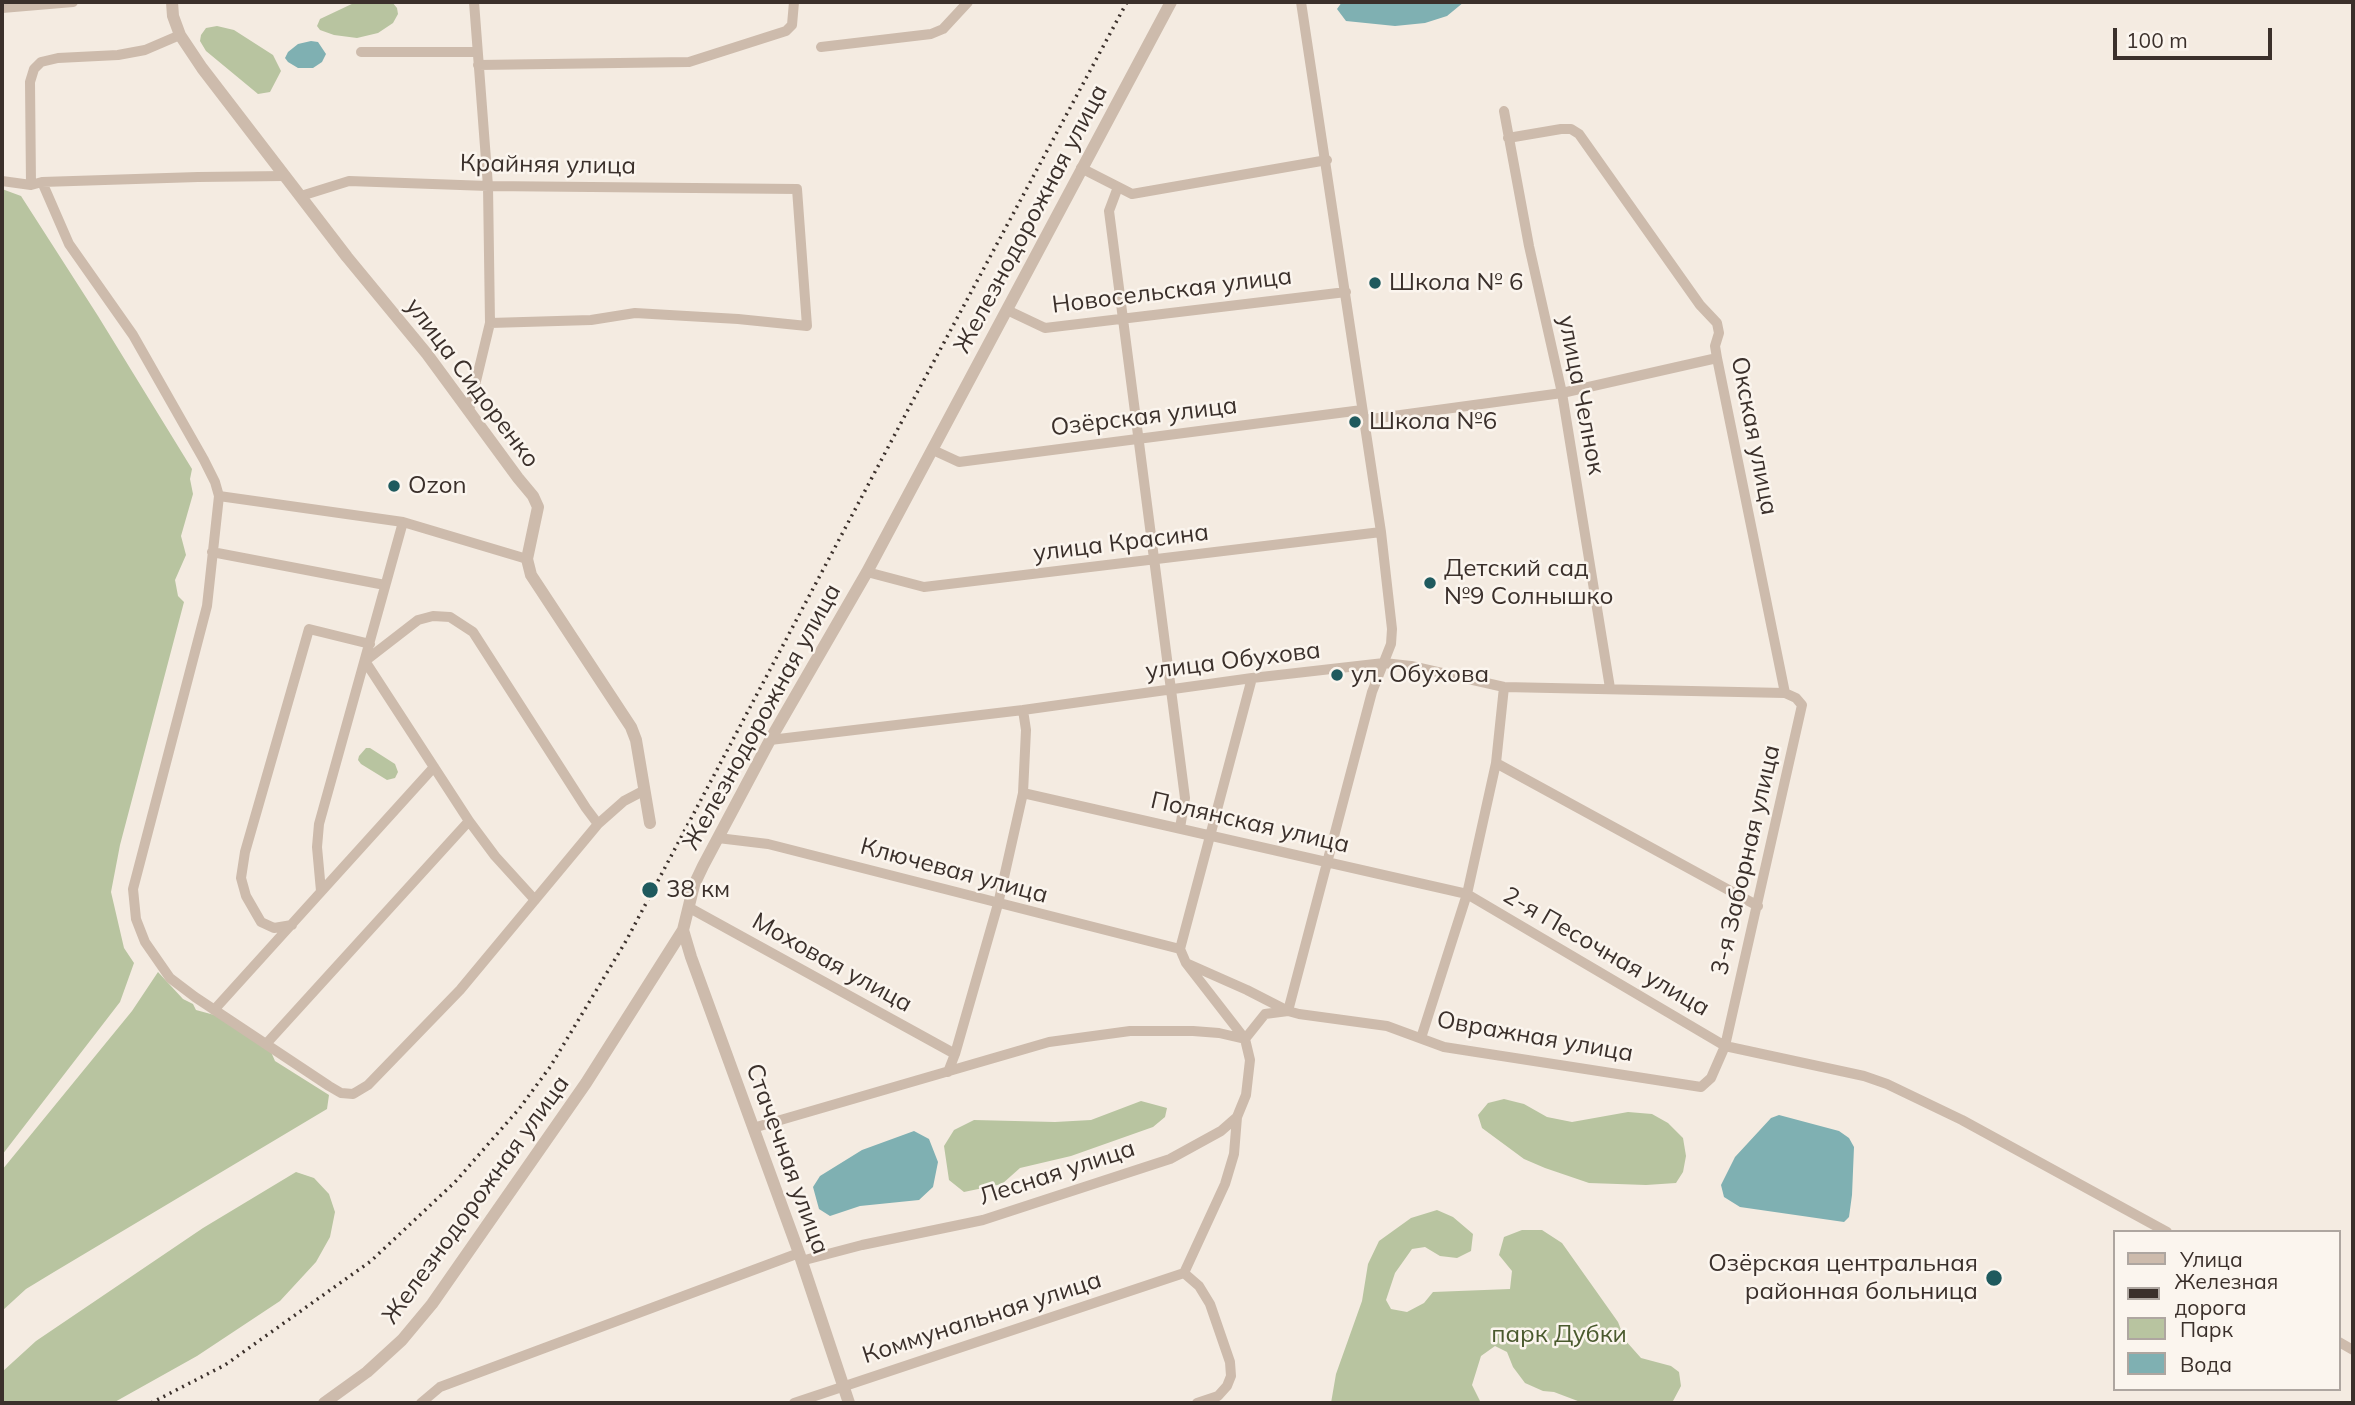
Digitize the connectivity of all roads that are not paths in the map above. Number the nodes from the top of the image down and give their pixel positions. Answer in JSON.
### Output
{"nodes":[{"id":1,"x":73,"y":2,"type":"edge"},
{"id":2,"x":172,"y":2,"type":"edge"},
{"id":3,"x":474,"y":2,"type":"edge"},
{"id":4,"x":968,"y":2,"type":"edge"},
{"id":5,"x":1171,"y":2,"type":"edge"},
{"id":6,"x":1301,"y":2,"type":"edge"},
{"id":7,"x":794,"y":7,"type":"edge"},
{"id":8,"x":2,"y":8,"type":"edge"},
{"id":9,"x":180,"y":35,"type":"junction"},
{"id":10,"x":821,"y":47,"type":"dead end"},
{"id":11,"x":361,"y":52,"type":"dead end"},
{"id":12,"x":477,"y":52,"type":"junction"},
{"id":13,"x":478,"y":65,"type":"junction"},
{"id":14,"x":1504,"y":111,"type":"dead end"},
{"id":15,"x":1508,"y":138,"type":"junction"},
{"id":16,"x":1327,"y":160,"type":"junction"},
{"id":17,"x":1082,"y":168,"type":"junction"},
{"id":18,"x":285,"y":176,"type":"junction"},
{"id":19,"x":2,"y":181,"type":"edge"},
{"id":20,"x":42,"y":182,"type":"junction"},
{"id":21,"x":31,"y":185,"type":"junction"},
{"id":22,"x":488,"y":186,"type":"junction"},
{"id":23,"x":1118,"y":187,"type":"junction"},
{"id":24,"x":301,"y":197,"type":"junction"},
{"id":25,"x":1346,"y":292,"type":"junction"},
{"id":26,"x":1007,"y":310,"type":"junction"},
{"id":27,"x":1122,"y":320,"type":"junction"},
{"id":28,"x":490,"y":323,"type":"junction"},
{"id":29,"x":1717,"y":358,"type":"junction"},
{"id":30,"x":1562,"y":393,"type":"junction"},
{"id":31,"x":469,"y":410,"type":"junction"},
{"id":32,"x":1363,"y":415,"type":"junction"},
{"id":33,"x":1138,"y":438,"type":"junction"},
{"id":34,"x":933,"y":450,"type":"junction"},
{"id":35,"x":219,"y":496,"type":"junction"},
{"id":36,"x":402,"y":523,"type":"junction"},
{"id":37,"x":1381,"y":532,"type":"junction"},
{"id":38,"x":212,"y":552,"type":"junction"},
{"id":39,"x":527,"y":559,"type":"junction"},
{"id":40,"x":1154,"y":560,"type":"junction"},
{"id":41,"x":867,"y":572,"type":"junction"},
{"id":42,"x":385,"y":585,"type":"junction"},
{"id":43,"x":370,"y":644,"type":"junction"},
{"id":44,"x":365,"y":661,"type":"junction"},
{"id":45,"x":1384,"y":663,"type":"junction"},
{"id":46,"x":1252,"y":678,"type":"junction"},
{"id":47,"x":1504,"y":687,"type":"junction"},
{"id":48,"x":1610,"y":688,"type":"junction"},
{"id":49,"x":1171,"y":689,"type":"junction"},
{"id":50,"x":1785,"y":693,"type":"junction"},
{"id":51,"x":1023,"y":710,"type":"junction"},
{"id":52,"x":770,"y":740,"type":"junction"},
{"id":53,"x":1496,"y":763,"type":"junction"},
{"id":54,"x":434,"y":767,"type":"junction"},
{"id":55,"x":643,"y":790,"type":"junction"},
{"id":56,"x":1023,"y":793,"type":"junction"},
{"id":57,"x":470,"y":821,"type":"junction"},
{"id":58,"x":650,"y":823,"type":"dead end"},
{"id":59,"x":598,"y":824,"type":"junction"},
{"id":60,"x":1180,"y":828,"type":"junction"},
{"id":61,"x":1210,"y":836,"type":"junction"},
{"id":62,"x":718,"y":838,"type":"junction"},
{"id":63,"x":1328,"y":862,"type":"junction"},
{"id":64,"x":321,"y":891,"type":"junction"},
{"id":65,"x":1467,"y":894,"type":"junction"},
{"id":66,"x":535,"y":900,"type":"junction"},
{"id":67,"x":998,"y":904,"type":"junction"},
{"id":68,"x":1758,"y":906,"type":"junction"},
{"id":69,"x":688,"y":907,"type":"junction"},
{"id":70,"x":292,"y":925,"type":"junction"},
{"id":71,"x":683,"y":930,"type":"junction"},
{"id":72,"x":1180,"y":949,"type":"junction"},
{"id":73,"x":1186,"y":963,"type":"junction"},
{"id":74,"x":214,"y":1010,"type":"junction"},
{"id":75,"x":1288,"y":1011,"type":"junction"},
{"id":76,"x":1421,"y":1038,"type":"junction"},
{"id":77,"x":1245,"y":1039,"type":"junction"},
{"id":78,"x":266,"y":1044,"type":"junction"},
{"id":79,"x":1725,"y":1046,"type":"junction"},
{"id":80,"x":956,"y":1055,"type":"junction"},
{"id":81,"x":948,"y":1072,"type":"junction"},
{"id":82,"x":1237,"y":1117,"type":"junction"},
{"id":83,"x":753,"y":1128,"type":"junction"},
{"id":84,"x":2163,"y":1230,"type":"edge"},
{"id":85,"x":800,"y":1257,"type":"junction"},
{"id":86,"x":1184,"y":1273,"type":"junction"},
{"id":87,"x":843,"y":1386,"type":"junction"},
{"id":88,"x":325,"y":1403,"type":"edge"},
{"id":89,"x":421,"y":1403,"type":"edge"},
{"id":90,"x":794,"y":1403,"type":"edge"},
{"id":91,"x":849,"y":1403,"type":"edge"},
{"id":92,"x":1197,"y":1403,"type":"edge"}],
"edges":[{"from":1,"to":8,"type":"street"},
{"from":2,"to":9,"type":"street","name":"улица Сидоренко"},
{"from":3,"to":12,"type":"street"},
{"from":4,"to":10,"type":"street"},
{"from":5,"to":17,"type":"street","name":"Железнодорожная улица"},
{"from":6,"to":16,"type":"street"},
{"from":7,"to":13,"type":"street"},
{"from":9,"to":18,"type":"street","name":"улица Сидоренко"},
{"from":9,"to":21,"type":"street"},
{"from":11,"to":12,"type":"street"},
{"from":12,"to":13,"type":"street"},
{"from":13,"to":22,"type":"street"},
{"from":14,"to":15,"type":"street","name":"улица Челнок"},
{"from":15,"to":29,"type":"street","name":"Окская улица"},
{"from":15,"to":30,"type":"street","name":"улица Челнок"},
{"from":16,"to":23,"type":"street"},
{"from":16,"to":25,"type":"street"},
{"from":17,"to":23,"type":"street"},
{"from":17,"to":26,"type":"street","name":"Железнодорожная улица"},
{"from":18,"to":20,"type":"street"},
{"from":18,"to":24,"type":"street","name":"улица Сидоренко"},
{"from":19,"to":21,"type":"street"},
{"from":20,"to":21,"type":"street"},
{"from":20,"to":35,"type":"street"},
{"from":22,"to":24,"type":"street","name":"Крайняя улица"},
{"from":22,"to":28,"type":"street"},
{"from":22,"to":28,"type":"street","name":"Крайняя улица"},
{"from":23,"to":27,"type":"street"},
{"from":24,"to":31,"type":"street","name":"улица Сидоренко"},
{"from":25,"to":27,"type":"street","name":"Новосельская улица"},
{"from":25,"to":32,"type":"street"},
{"from":26,"to":27,"type":"street","name":"Новосельская улица"},
{"from":26,"to":34,"type":"street","name":"Железнодорожная улица"},
{"from":27,"to":33,"type":"street"},
{"from":28,"to":31,"type":"street"},
{"from":29,"to":30,"type":"street","name":"Озёрская улица"},
{"from":29,"to":50,"type":"street","name":"Окская улица"},
{"from":30,"to":32,"type":"street","name":"Озёрская улица"},
{"from":30,"to":48,"type":"street","name":"улица Челнок"},
{"from":31,"to":39,"type":"street","name":"улица Сидоренко"},
{"from":32,"to":33,"type":"street","name":"Озёрская улица"},
{"from":32,"to":37,"type":"street"},
{"from":33,"to":34,"type":"street","name":"Озёрская улица"},
{"from":33,"to":40,"type":"street"},
{"from":34,"to":41,"type":"street","name":"Железнодорожная улица"},
{"from":35,"to":36,"type":"street"},
{"from":35,"to":38,"type":"street"},
{"from":36,"to":39,"type":"street"},
{"from":36,"to":42,"type":"street"},
{"from":37,"to":40,"type":"street","name":"улица Красина"},
{"from":37,"to":45,"type":"street"},
{"from":38,"to":42,"type":"street"},
{"from":38,"to":74,"type":"street"},
{"from":39,"to":55,"type":"street"},
{"from":40,"to":41,"type":"street","name":"улица Красина"},
{"from":40,"to":49,"type":"street"},
{"from":41,"to":52,"type":"street","name":"Железнодорожная улица"},
{"from":42,"to":43,"type":"street"},
{"from":43,"to":44,"type":"street"},
{"from":43,"to":70,"type":"street"},
{"from":44,"to":54,"type":"street"},
{"from":44,"to":59,"type":"street"},
{"from":44,"to":64,"type":"street"},
{"from":45,"to":46,"type":"street","name":"улица Обухова"},
{"from":45,"to":47,"type":"street","name":"улица Обухова"},
{"from":45,"to":63,"type":"street"},
{"from":46,"to":49,"type":"street","name":"улица Обухова"},
{"from":46,"to":61,"type":"street"},
{"from":47,"to":48,"type":"street","name":"улица Обухова"},
{"from":47,"to":53,"type":"street"},
{"from":48,"to":50,"type":"street","name":"улица Обухова"},
{"from":49,"to":51,"type":"street","name":"улица Обухова"},
{"from":49,"to":60,"type":"street"},
{"from":50,"to":68,"type":"street","name":"3-я Заборная улица"},
{"from":51,"to":52,"type":"street","name":"улица Обухова"},
{"from":51,"to":56,"type":"street"},
{"from":52,"to":62,"type":"street","name":"Железнодорожная улица"},
{"from":53,"to":65,"type":"street"},
{"from":53,"to":68,"type":"street"},
{"from":54,"to":57,"type":"street"},
{"from":54,"to":64,"type":"street"},
{"from":55,"to":58,"type":"street"},
{"from":55,"to":59,"type":"street"},
{"from":56,"to":60,"type":"street","name":"Полянская улица"},
{"from":56,"to":67,"type":"street"},
{"from":57,"to":66,"type":"street"},
{"from":57,"to":78,"type":"street"},
{"from":59,"to":66,"type":"street"},
{"from":60,"to":61,"type":"street","name":"Полянская улица"},
{"from":61,"to":63,"type":"street","name":"Полянская улица"},
{"from":61,"to":72,"type":"street"},
{"from":62,"to":67,"type":"street","name":"Ключевая улица"},
{"from":62,"to":69,"type":"street","name":"Железнодорожная улица"},
{"from":63,"to":65,"type":"street","name":"Полянская улица"},
{"from":63,"to":75,"type":"street"},
{"from":64,"to":70,"type":"street"},
{"from":65,"to":76,"type":"street"},
{"from":65,"to":79,"type":"street","name":"2-я Песочная улица"},
{"from":66,"to":78,"type":"street"},
{"from":67,"to":72,"type":"street","name":"Ключевая улица"},
{"from":67,"to":80,"type":"street"},
{"from":68,"to":79,"type":"street","name":"3-я Заборная улица"},
{"from":69,"to":71,"type":"street","name":"Железнодорожная улица"},
{"from":69,"to":80,"type":"street","name":"Моховая улица"},
{"from":70,"to":74,"type":"street"},
{"from":71,"to":83,"type":"street","name":"Стачечная улица"},
{"from":71,"to":88,"type":"street","name":"Железнодорожная улица"},
{"from":72,"to":73,"type":"street"},
{"from":73,"to":75,"type":"street"},
{"from":73,"to":77,"type":"street"},
{"from":74,"to":78,"type":"street"},
{"from":75,"to":76,"type":"street","name":"Овражная улица"},
{"from":75,"to":77,"type":"street"},
{"from":76,"to":79,"type":"street","name":"Овражная улица"},
{"from":77,"to":81,"type":"street"},
{"from":77,"to":82,"type":"street"},
{"from":79,"to":84,"type":"street","name":"2-я Песочная улица"},
{"from":80,"to":81,"type":"street"},
{"from":81,"to":83,"type":"street"},
{"from":82,"to":85,"type":"street","name":"Лесная улица"},
{"from":82,"to":86,"type":"street"},
{"from":83,"to":85,"type":"street","name":"Стачечная улица"},
{"from":85,"to":87,"type":"street","name":"Стачечная улица"},
{"from":85,"to":89,"type":"street","name":"Лесная улица"},
{"from":86,"to":87,"type":"street","name":"Коммунальная улица"},
{"from":86,"to":92,"type":"street"},
{"from":87,"to":90,"type":"street","name":"Коммунальная улица"},
{"from":87,"to":91,"type":"street","name":"Стачечная улица"}]}
